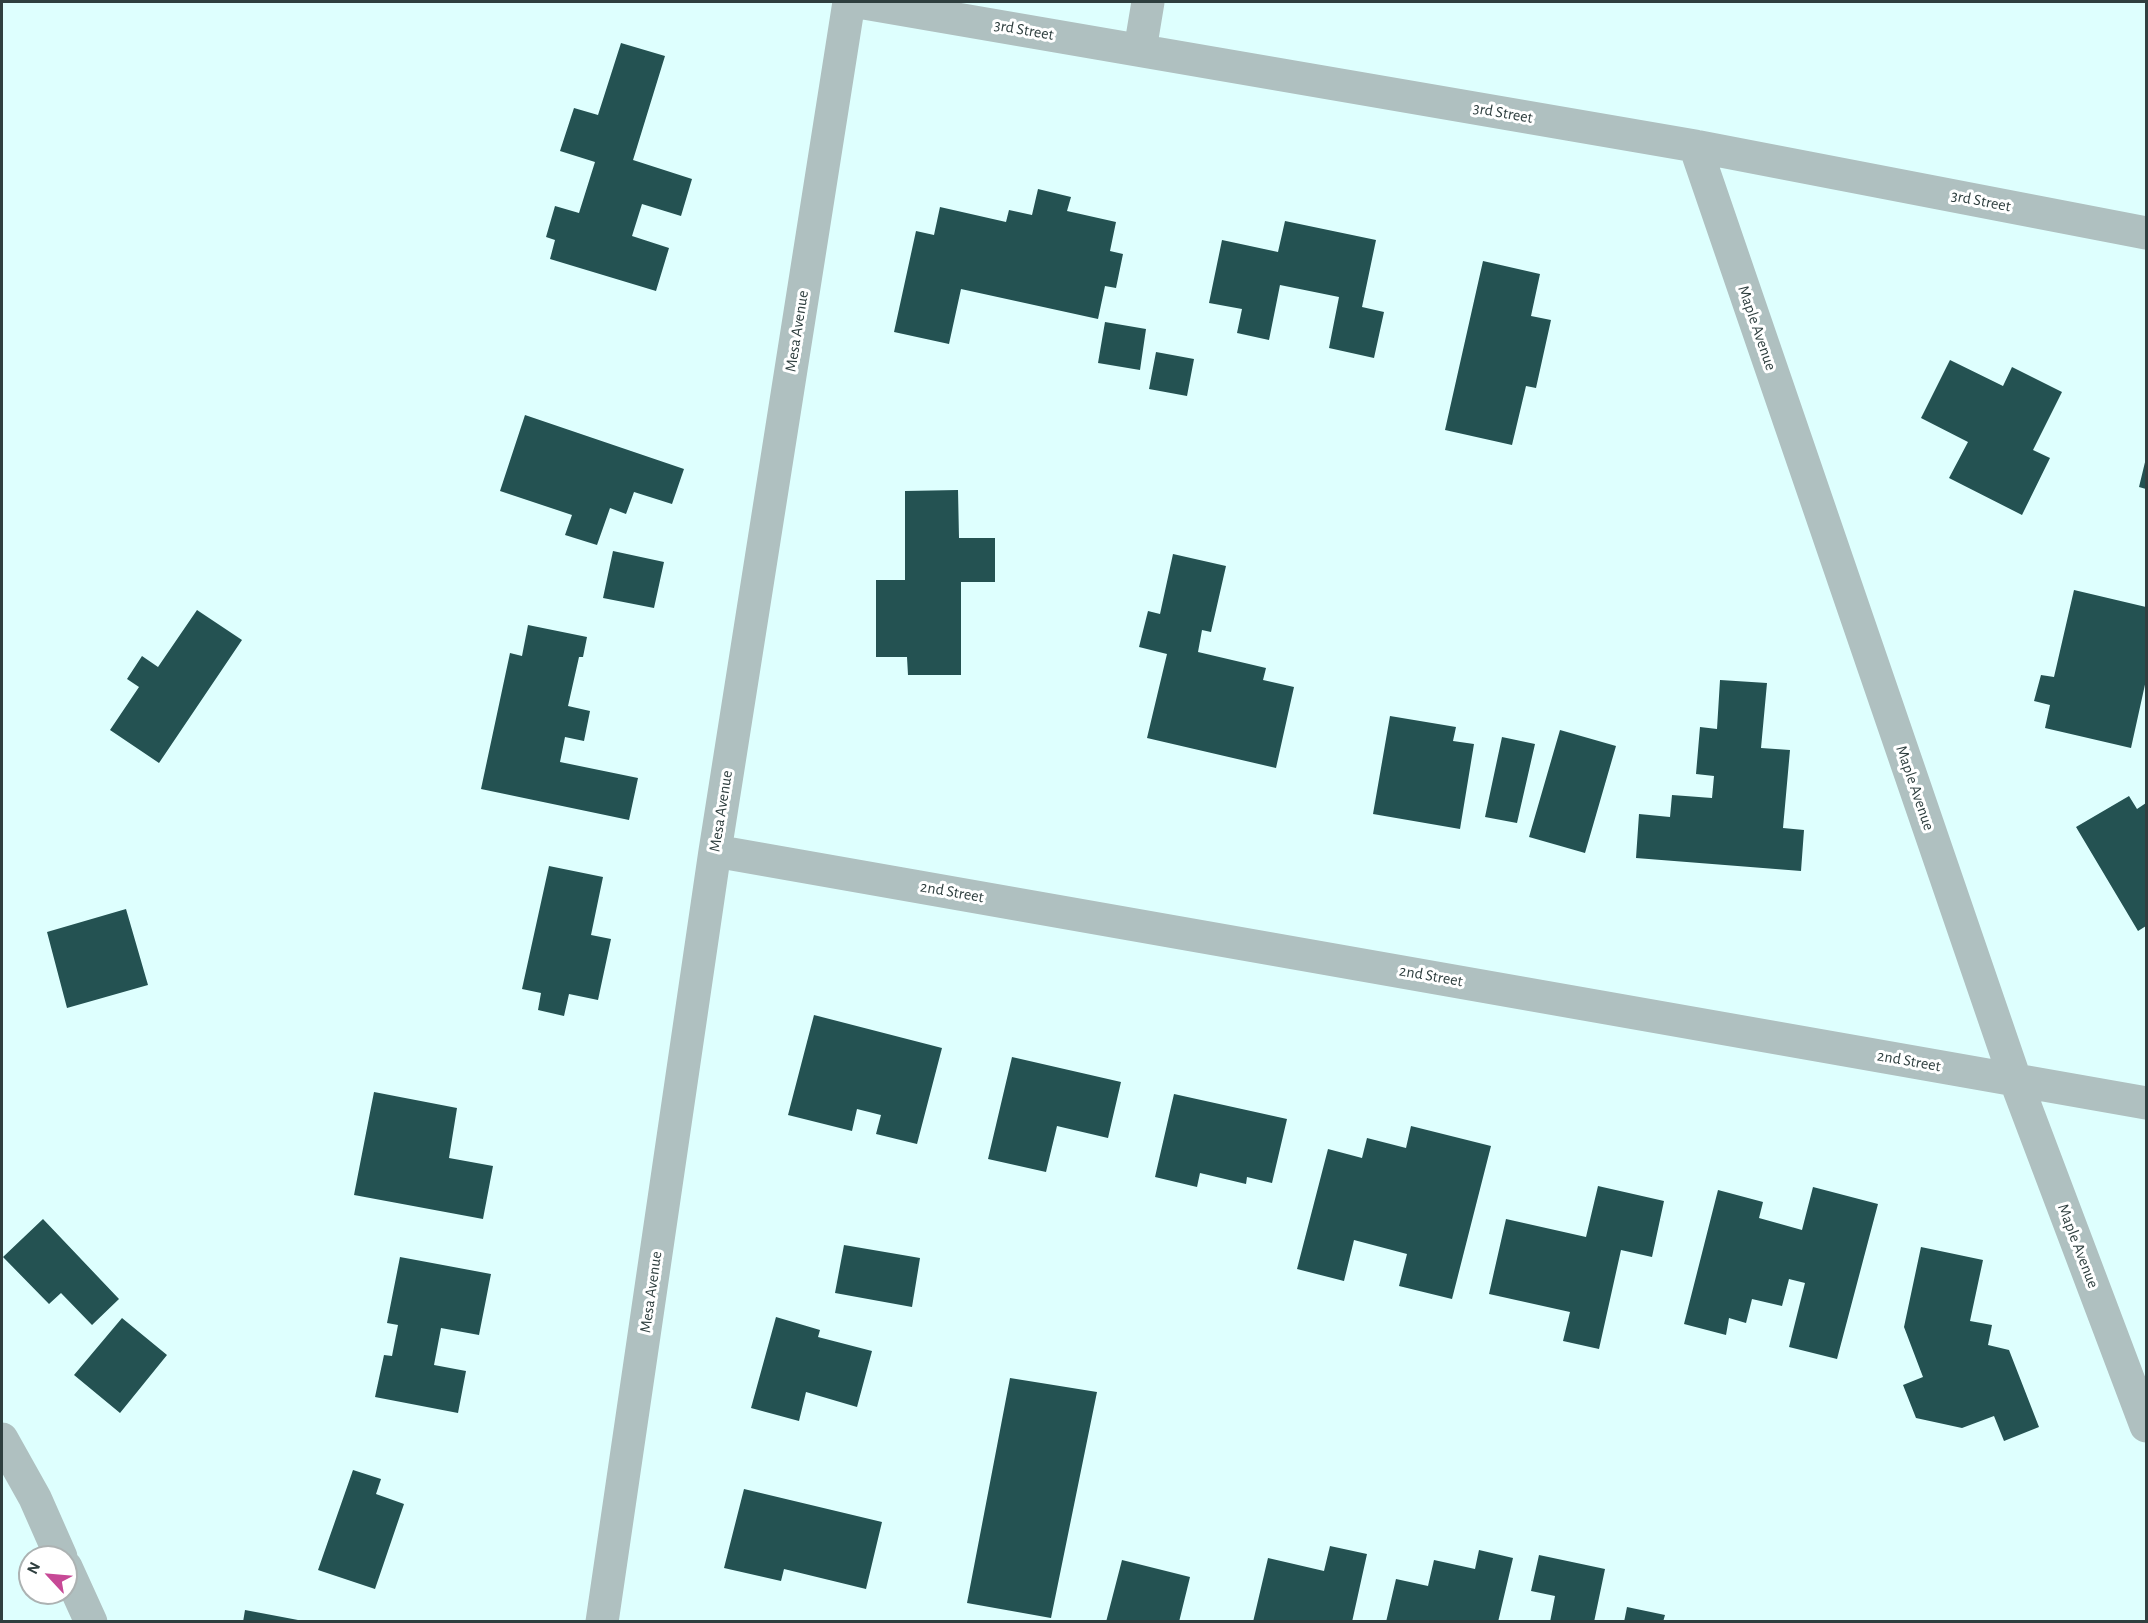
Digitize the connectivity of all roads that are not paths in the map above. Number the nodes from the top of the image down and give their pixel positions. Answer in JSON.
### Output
{"nodes":[{"id":1,"x":849,"y":2,"type":"edge"},
{"id":2,"x":858,"y":2,"type":"edge"},
{"id":3,"x":1148,"y":2,"type":"edge"},
{"id":4,"x":1140,"y":50,"type":"junction"},
{"id":5,"x":1695,"y":146,"type":"junction"},
{"id":6,"x":2146,"y":234,"type":"edge"},
{"id":7,"x":715,"y":851,"type":"junction"},
{"id":8,"x":2015,"y":1079,"type":"junction"},
{"id":9,"x":2146,"y":1102,"type":"edge"},
{"id":10,"x":2146,"y":1426,"type":"edge"},
{"id":11,"x":2,"y":1439,"type":"edge"},
{"id":12,"x":56,"y":1545,"type":"edge"},
{"id":13,"x":78,"y":1593,"type":"edge"},
{"id":14,"x":91,"y":1622,"type":"edge"},
{"id":15,"x":602,"y":1622,"type":"edge"}],
"edges":[{"from":1,"to":7,"type":"street","name":"Mesa Avenue"},
{"from":2,"to":4,"type":"street","name":"3rd Street"},
{"from":3,"to":4,"type":"street"},
{"from":4,"to":5,"type":"street","name":"3rd Street"},
{"from":5,"to":6,"type":"street","name":"3rd Street"},
{"from":5,"to":8,"type":"street","name":"Maple Avenue"},
{"from":7,"to":8,"type":"street","name":"2nd Street"},
{"from":7,"to":15,"type":"street","name":"Mesa Avenue"},
{"from":8,"to":9,"type":"street","name":"2nd Street"},
{"from":8,"to":10,"type":"street","name":"Maple Avenue"},
{"from":11,"to":12,"type":"street"},
{"from":13,"to":14,"type":"street"}]}
